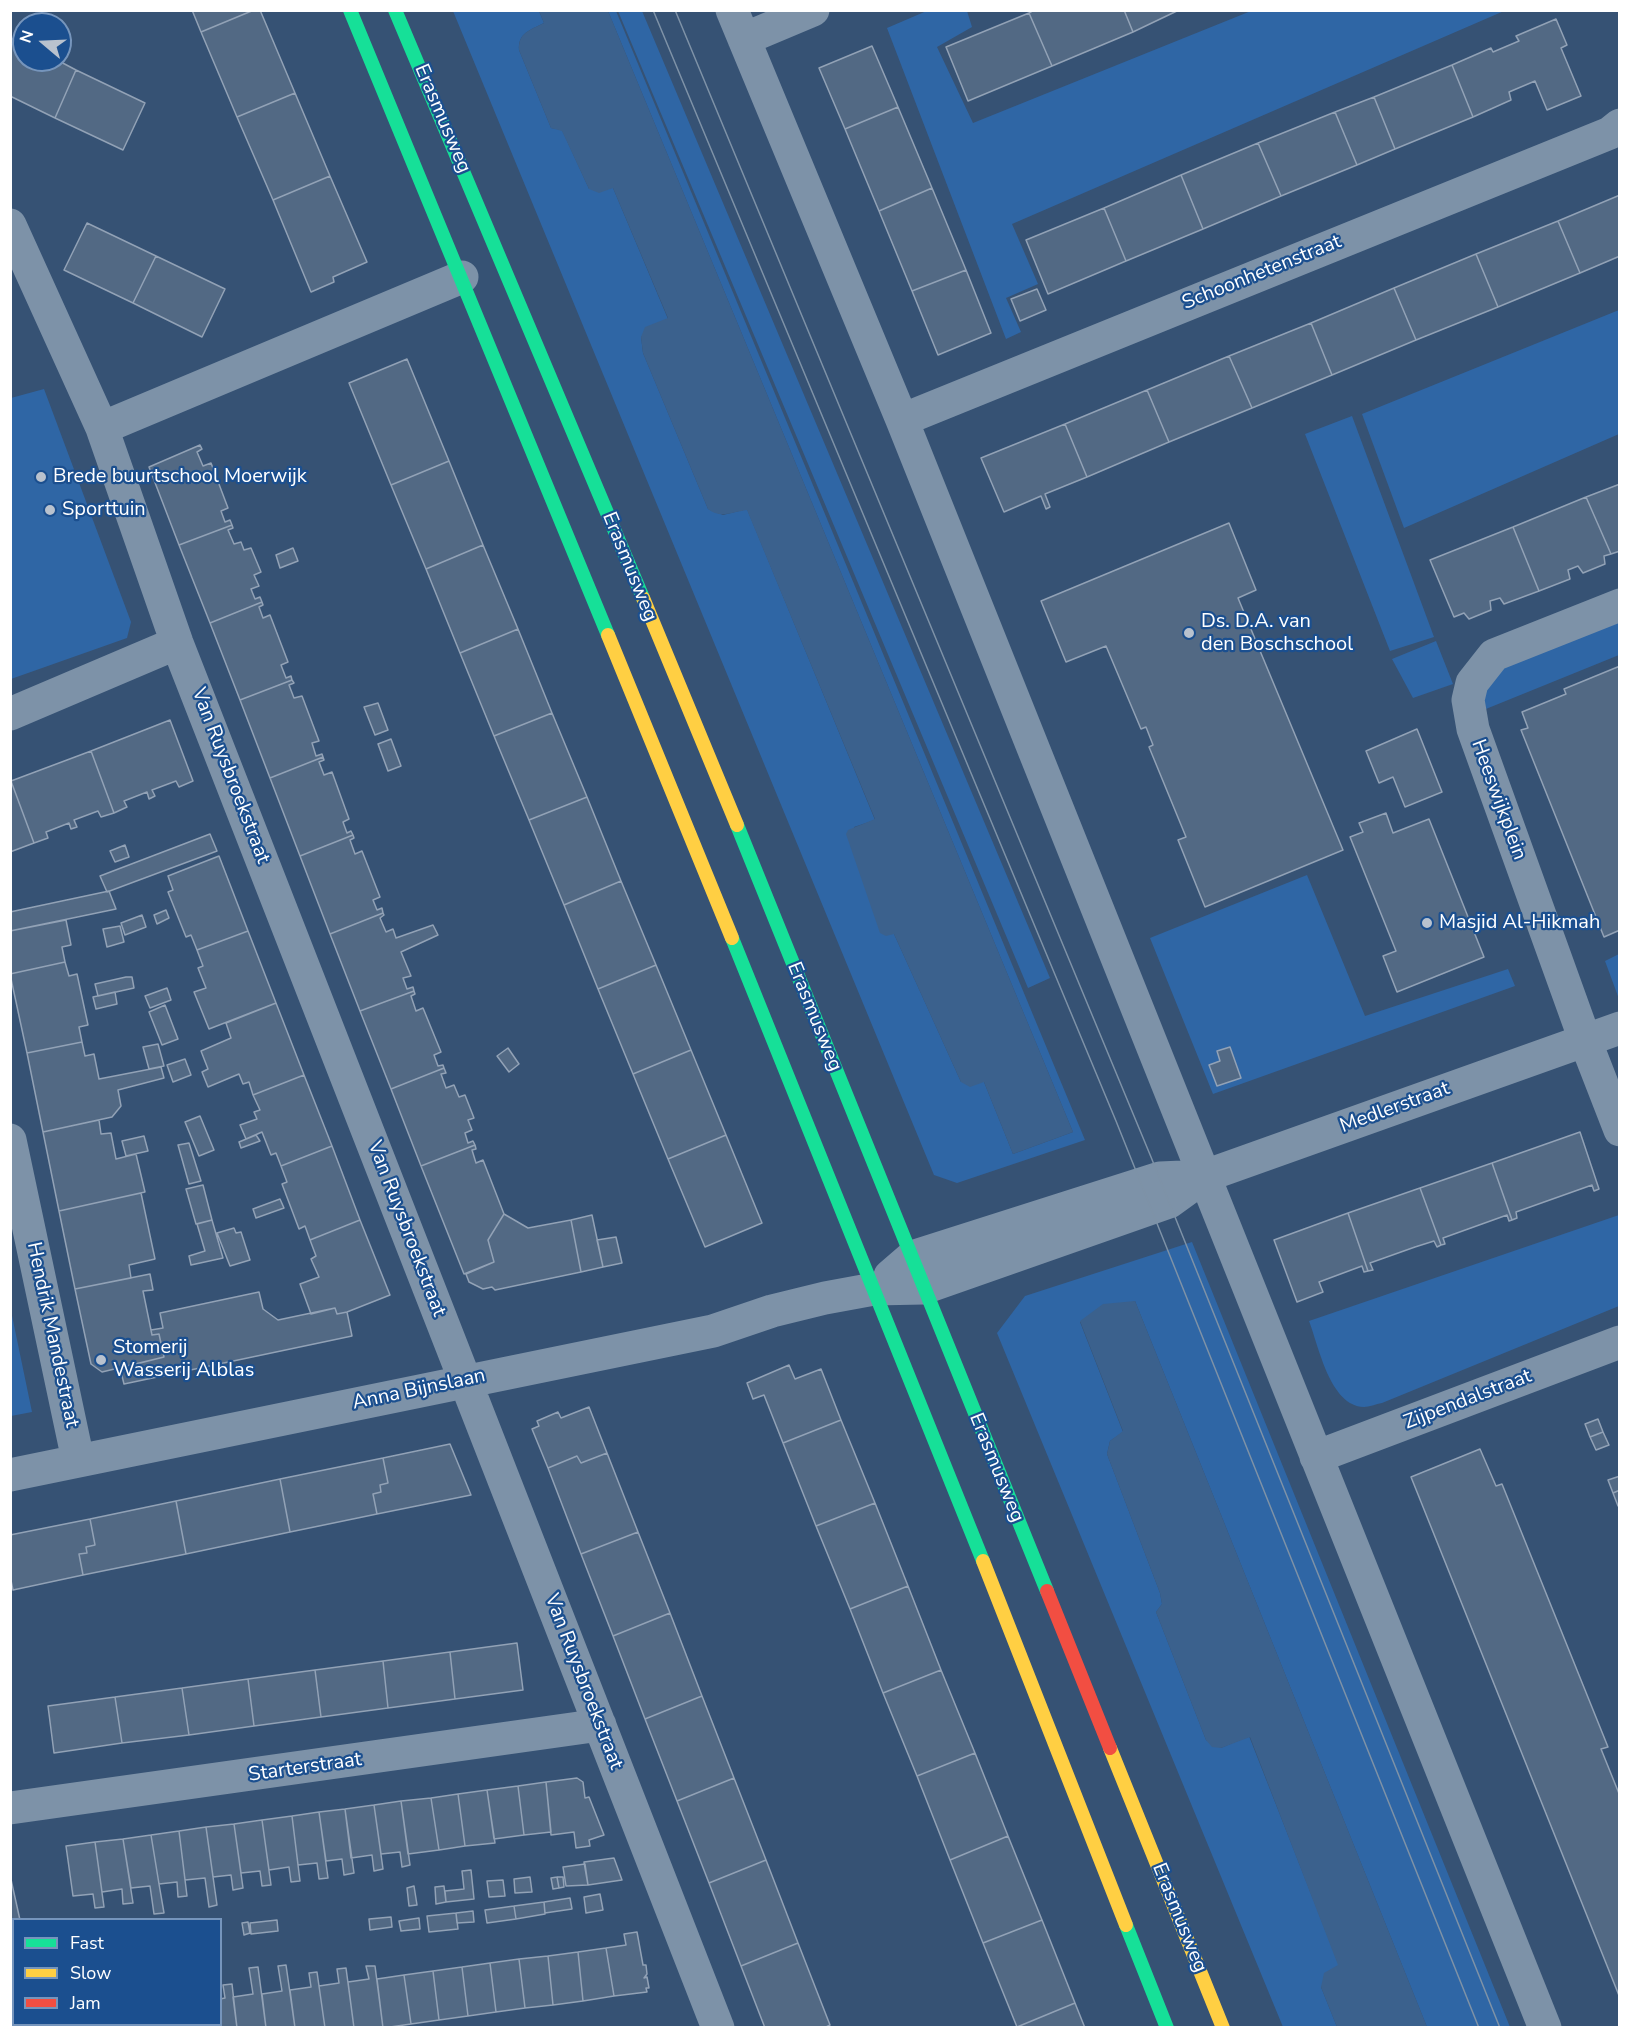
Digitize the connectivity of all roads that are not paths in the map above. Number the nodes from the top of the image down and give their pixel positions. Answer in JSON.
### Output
{"nodes":[{"id":1,"x":350,"y":10,"type":"edge"},
{"id":2,"x":394,"y":10,"type":"edge"},
{"id":3,"x":813,"y":10,"type":"edge"},
{"id":4,"x":738,"y":25,"type":"edge"},
{"id":5,"x":1620,"y":125,"type":"edge"},
{"id":6,"x":10,"y":225,"type":"edge"},
{"id":7,"x":462,"y":277,"type":"junction"},
{"id":8,"x":902,"y":420,"type":"junction"},
{"id":9,"x":102,"y":428,"type":"junction"},
{"id":10,"x":1620,"y":605,"type":"edge"},
{"id":11,"x":177,"y":643,"type":"junction"},
{"id":12,"x":10,"y":714,"type":"edge"},
{"id":13,"x":1620,"y":1028,"type":"edge"},
{"id":14,"x":1584,"y":1040,"type":"junction"},
{"id":15,"x":1620,"y":1130,"type":"edge"},
{"id":16,"x":10,"y":1140,"type":"edge"},
{"id":17,"x":1205,"y":1176,"type":"junction"},
{"id":18,"x":912,"y":1257,"type":"junction"},
{"id":19,"x":924,"y":1288,"type":"junction"},
{"id":20,"x":874,"y":1289,"type":"junction"},
{"id":21,"x":1620,"y":1342,"type":"edge"},
{"id":22,"x":465,"y":1380,"type":"junction"},
{"id":23,"x":1316,"y":1456,"type":"junction"},
{"id":24,"x":78,"y":1460,"type":"junction"},
{"id":25,"x":10,"y":1475,"type":"edge"},
{"id":26,"x":600,"y":1725,"type":"junction"},
{"id":27,"x":10,"y":1808,"type":"edge"},
{"id":28,"x":718,"y":2028,"type":"edge"},
{"id":29,"x":1167,"y":2028,"type":"edge"},
{"id":30,"x":1223,"y":2028,"type":"edge"},
{"id":31,"x":1545,"y":2028,"type":"edge"}],
"edges":[{"from":1,"to":7,"type":"main road"},
{"from":2,"to":18,"type":"main road","name":"Erasmusweg"},
{"from":3,"to":4,"type":"street"},
{"from":4,"to":8,"type":"street"},
{"from":5,"to":8,"type":"street","name":"Schoonhetenstraat"},
{"from":6,"to":9,"type":"street","name":"Van Ruysbroekstraat"},
{"from":7,"to":9,"type":"street"},
{"from":7,"to":20,"type":"main road"},
{"from":8,"to":17,"type":"street"},
{"from":9,"to":11,"type":"street","name":"Van Ruysbroekstraat"},
{"from":10,"to":14,"type":"street","name":"Heeswijkplein"},
{"from":11,"to":12,"type":"street"},
{"from":11,"to":22,"type":"street","name":"Van Ruysbroekstraat"},
{"from":13,"to":14,"type":"street"},
{"from":14,"to":15,"type":"street","name":"Heeswijkplein"},
{"from":14,"to":17,"type":"street","name":"Medlerstraat"},
{"from":16,"to":24,"type":"street","name":"Hendrik Mandestraat"},
{"from":17,"to":18,"type":"street","name":"Medlerstraat"},
{"from":17,"to":19,"type":"street","name":"Medlerstraat"},
{"from":17,"to":23,"type":"street"},
{"from":18,"to":19,"type":"main road","name":"Erasmusweg"},
{"from":18,"to":20,"type":"street"},
{"from":19,"to":20,"type":"street","name":"Medlerstraat"},
{"from":19,"to":30,"type":"main road","name":"Erasmusweg"},
{"from":20,"to":22,"type":"street","name":"Anna Bijnslaan"},
{"from":20,"to":29,"type":"main road"},
{"from":21,"to":23,"type":"street","name":"Zijpendalstraat"},
{"from":22,"to":24,"type":"street","name":"Anna Bijnslaan"},
{"from":22,"to":26,"type":"street","name":"Van Ruysbroekstraat"},
{"from":23,"to":31,"type":"street"},
{"from":24,"to":25,"type":"street","name":"Anna Bijnslaan"},
{"from":26,"to":27,"type":"street","name":"Starterstraat"},
{"from":26,"to":28,"type":"street","name":"Van Ruysbroekstraat"}]}
